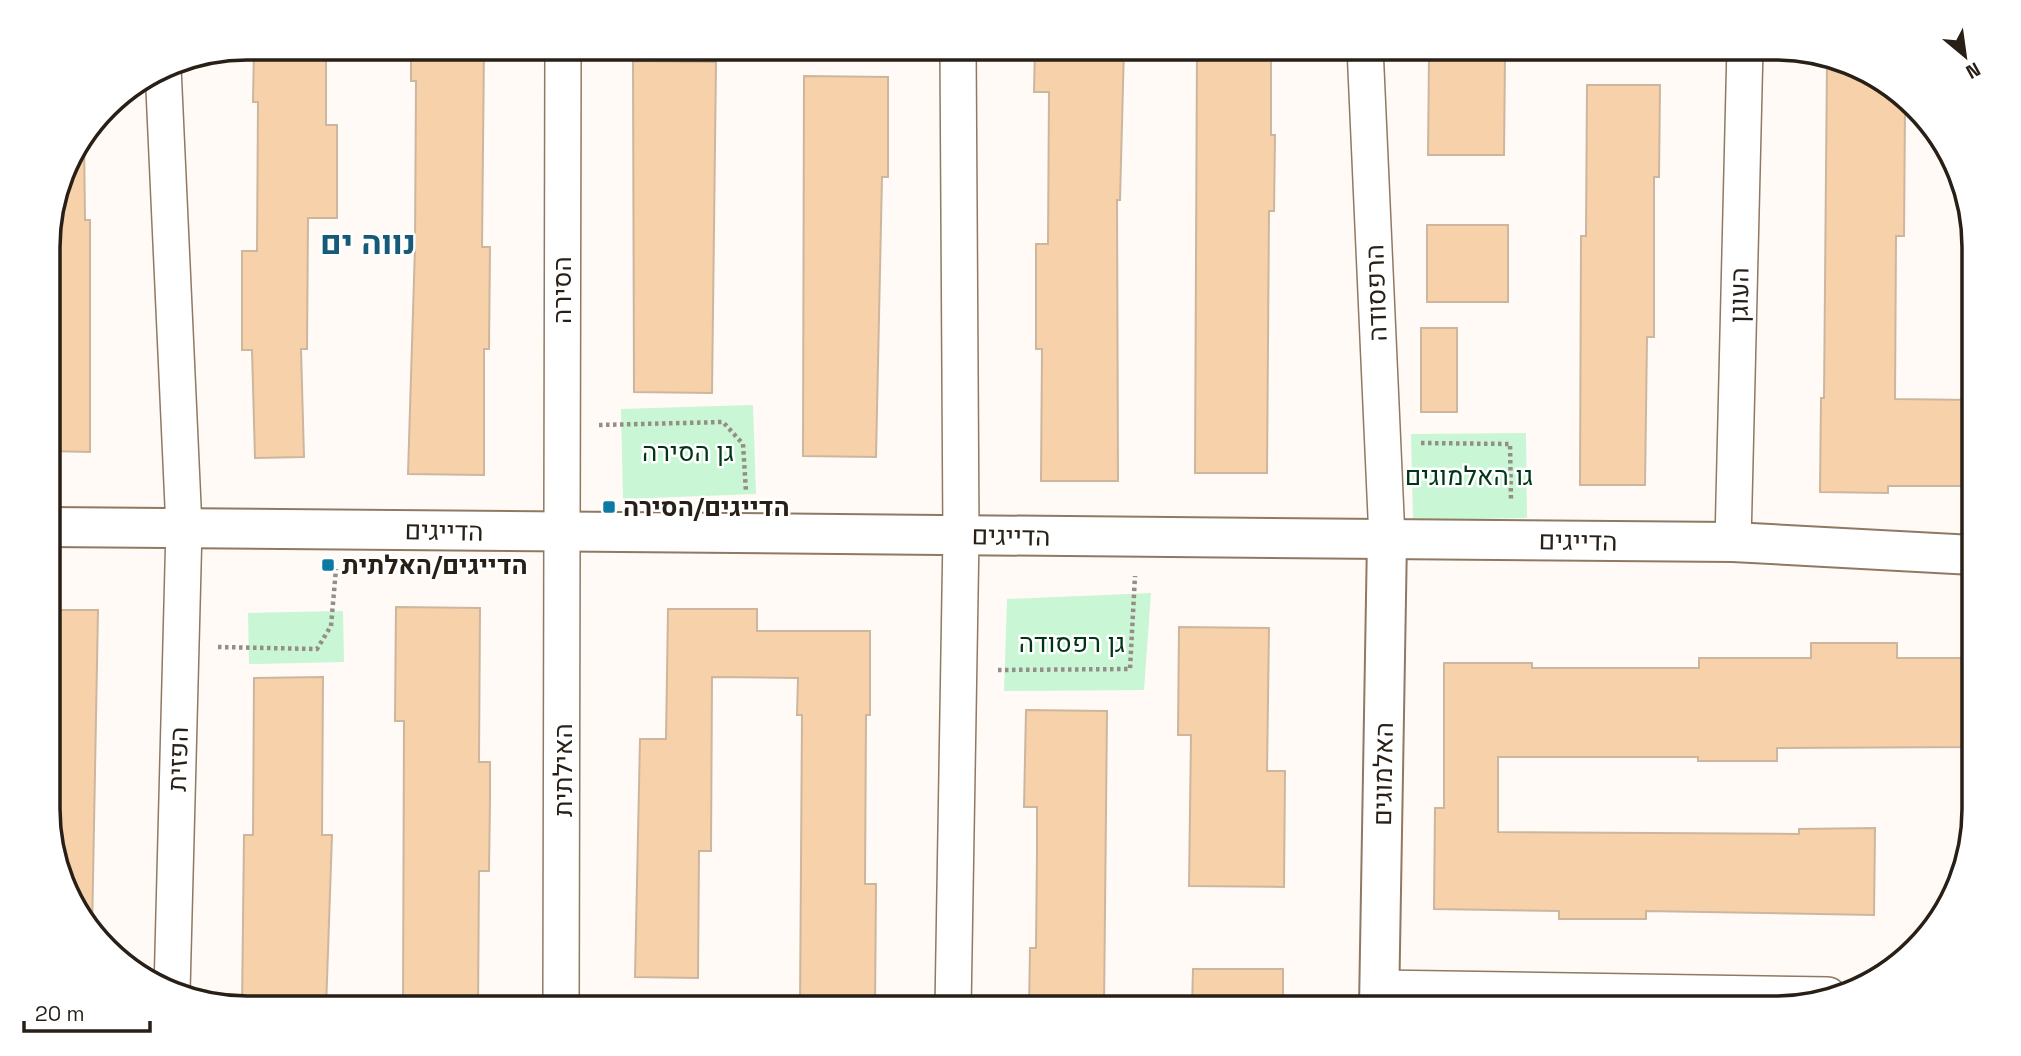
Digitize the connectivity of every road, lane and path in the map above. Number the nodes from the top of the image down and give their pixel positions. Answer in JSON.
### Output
{"nodes":[{"id":1,"x":563,"y":60,"type":"edge"},
{"id":2,"x":958,"y":60,"type":"edge"},
{"id":3,"x":1366,"y":60,"type":"edge"},
{"id":4,"x":1745,"y":60,"type":"edge"},
{"id":5,"x":164,"y":80,"type":"edge"},
{"id":6,"x":563,"y":425,"type":"junction"},
{"id":7,"x":1382,"y":442,"type":"junction"},
{"id":8,"x":60,"y":527,"type":"edge"},
{"id":9,"x":184,"y":528,"type":"junction"},
{"id":10,"x":339,"y":530,"type":"junction"},
{"id":11,"x":564,"y":532,"type":"junction"},
{"id":12,"x":745,"y":533,"type":"junction"},
{"id":13,"x":961,"y":535,"type":"junction"},
{"id":14,"x":1137,"y":537,"type":"junction"},
{"id":15,"x":1387,"y":539,"type":"junction"},
{"id":16,"x":1511,"y":540,"type":"junction"},
{"id":17,"x":1733,"y":542,"type":"junction"},
{"id":18,"x":1962,"y":554,"type":"edge"},
{"id":19,"x":181,"y":647,"type":"junction"},
{"id":20,"x":959,"y":670,"type":"junction"},
{"id":21,"x":172,"y":981,"type":"edge"},
{"id":22,"x":1792,"y":995,"type":"edge"},
{"id":23,"x":561,"y":996,"type":"edge"},
{"id":24,"x":953,"y":996,"type":"edge"},
{"id":25,"x":1379,"y":996,"type":"edge"},
{"id":26,"x":1678,"y":996,"type":"edge"}],
"edges":[{"from":1,"to":6,"type":"street","name":"הסירה"},
{"from":2,"to":13,"type":"street"},
{"from":3,"to":7,"type":"street","name":"הרפסודה"},
{"from":4,"to":17,"type":"street","name":"העוגן"},
{"from":5,"to":9,"type":"street"},
{"from":6,"to":11,"type":"street","name":"הסירה"},
{"from":6,"to":12,"type":"path"},
{"from":7,"to":15,"type":"street","name":"הרפסודה"},
{"from":7,"to":16,"type":"path"},
{"from":8,"to":9,"type":"street","name":"הדייגים"},
{"from":9,"to":10,"type":"street","name":"הדייגים"},
{"from":9,"to":19,"type":"street","name":"הפזית"},
{"from":10,"to":11,"type":"street","name":"הדייגים"},
{"from":10,"to":19,"type":"path"},
{"from":11,"to":12,"type":"street","name":"הדייגים"},
{"from":11,"to":23,"type":"street","name":"האילתית"},
{"from":12,"to":13,"type":"street","name":"הדייגים"},
{"from":13,"to":14,"type":"street","name":"הדייגים"},
{"from":13,"to":20,"type":"street"},
{"from":14,"to":15,"type":"street","name":"הדייגים"},
{"from":14,"to":20,"type":"path"},
{"from":15,"to":16,"type":"street","name":"הדייגים"},
{"from":15,"to":25,"type":"street","name":"האלמוגים"},
{"from":16,"to":17,"type":"street","name":"הדייגים"},
{"from":17,"to":18,"type":"street","name":"הדייגים"},
{"from":19,"to":21,"type":"street","name":"הפזית"},
{"from":20,"to":24,"type":"street"},
{"from":22,"to":26,"type":"street"}]}
